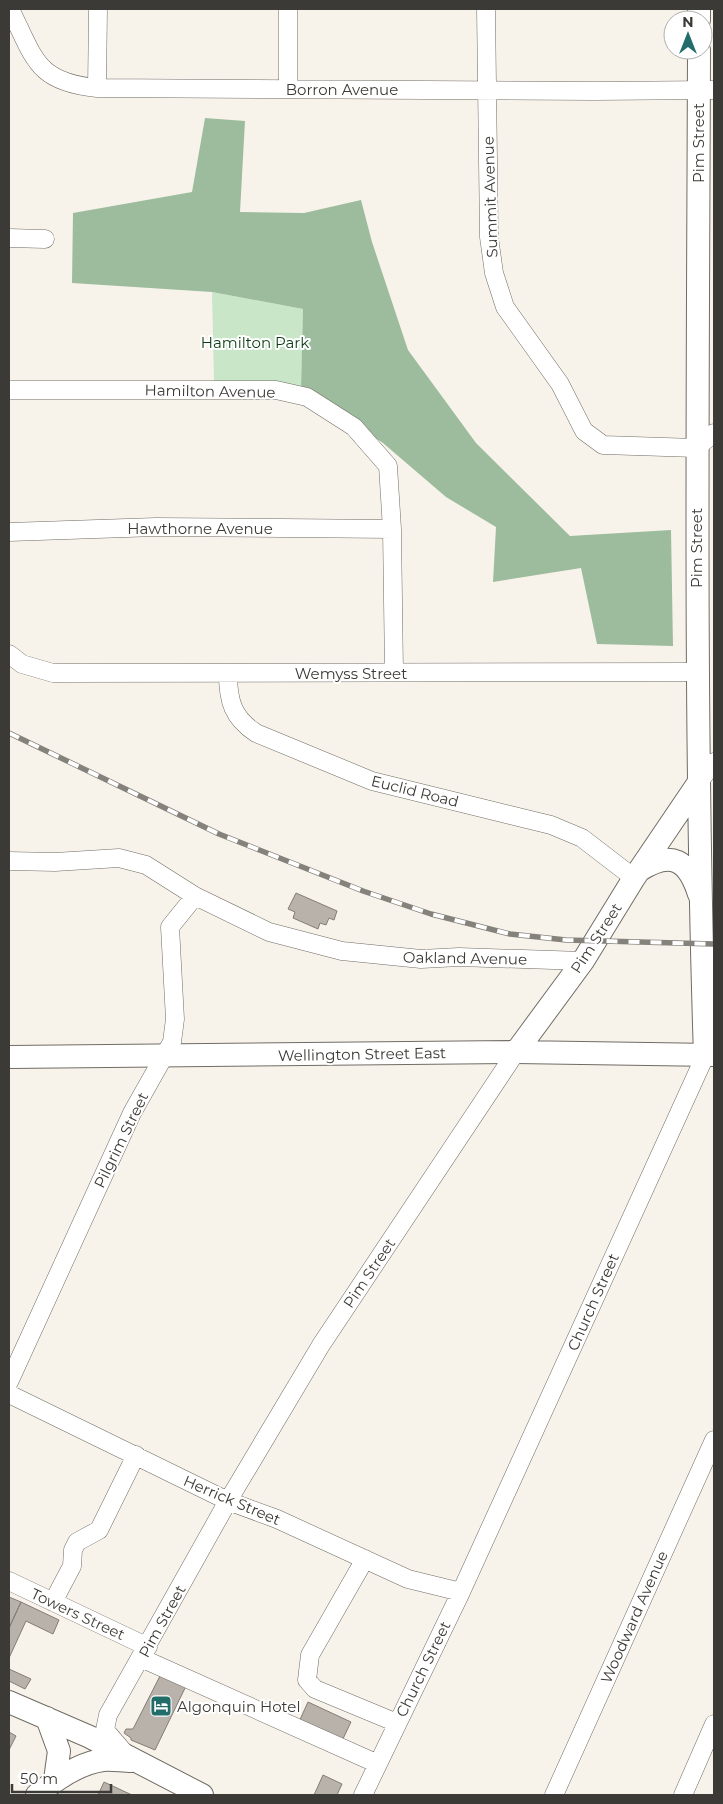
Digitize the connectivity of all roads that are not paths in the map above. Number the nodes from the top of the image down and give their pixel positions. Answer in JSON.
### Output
{"nodes":[{"id":1,"x":10,"y":9,"type":"edge"},
{"id":2,"x":98,"y":9,"type":"edge"},
{"id":3,"x":288,"y":9,"type":"edge"},
{"id":4,"x":486,"y":9,"type":"edge"},
{"id":5,"x":701,"y":60,"type":"edge"},
{"id":6,"x":97,"y":88,"type":"junction"},
{"id":7,"x":288,"y":89,"type":"junction"},
{"id":8,"x":486,"y":90,"type":"junction"},
{"id":9,"x":706,"y":90,"type":"edge"},
{"id":10,"x":9,"y":238,"type":"edge"},
{"id":11,"x":44,"y":239,"type":"dead end"},
{"id":12,"x":9,"y":390,"type":"edge"},
{"id":13,"x":714,"y":433,"type":"edge"},
{"id":14,"x":696,"y":448,"type":"junction"},
{"id":15,"x":392,"y":529,"type":"junction"},
{"id":16,"x":9,"y":532,"type":"edge"},
{"id":17,"x":9,"y":654,"type":"edge"},
{"id":18,"x":394,"y":672,"type":"junction"},
{"id":19,"x":697,"y":672,"type":"junction"},
{"id":20,"x":228,"y":674,"type":"junction"},
{"id":21,"x":714,"y":762,"type":"edge"},
{"id":22,"x":699,"y":782,"type":"junction"},
{"id":23,"x":9,"y":861,"type":"edge"},
{"id":24,"x":637,"y":874,"type":"junction"},
{"id":25,"x":195,"y":896,"type":"junction"},
{"id":26,"x":708,"y":900,"type":"edge"},
{"id":27,"x":583,"y":960,"type":"junction"},
{"id":28,"x":516,"y":1052,"type":"junction"},
{"id":29,"x":163,"y":1056,"type":"junction"},
{"id":30,"x":710,"y":1056,"type":"edge"},
{"id":31,"x":9,"y":1057,"type":"edge"},
{"id":32,"x":9,"y":1382,"type":"edge"},
{"id":33,"x":9,"y":1394,"type":"edge"},
{"id":34,"x":714,"y":1440,"type":"edge"},
{"id":35,"x":136,"y":1455,"type":"junction"},
{"id":36,"x":228,"y":1501,"type":"junction"},
{"id":37,"x":365,"y":1559,"type":"junction"},
{"id":38,"x":9,"y":1581,"type":"edge"},
{"id":39,"x":461,"y":1592,"type":"junction"},
{"id":40,"x":53,"y":1602,"type":"junction"},
{"id":41,"x":144,"y":1653,"type":"junction"},
{"id":42,"x":9,"y":1702,"type":"edge"},
{"id":43,"x":108,"y":1715,"type":"junction"},
{"id":44,"x":47,"y":1718,"type":"junction"},
{"id":45,"x":397,"y":1723,"type":"junction"},
{"id":46,"x":714,"y":1724,"type":"edge"},
{"id":47,"x":134,"y":1761,"type":"junction"},
{"id":48,"x":378,"y":1764,"type":"junction"},
{"id":49,"x":55,"y":1780,"type":"junction"},
{"id":50,"x":37,"y":1795,"type":"edge"},
{"id":51,"x":202,"y":1795,"type":"edge"},
{"id":52,"x":363,"y":1795,"type":"edge"},
{"id":53,"x":554,"y":1795,"type":"edge"},
{"id":54,"x":683,"y":1795,"type":"edge"}],
"edges":[{"from":1,"to":6,"type":"street","name":"Borron Avenue"},
{"from":2,"to":6,"type":"street"},
{"from":3,"to":7,"type":"street"},
{"from":4,"to":8,"type":"street","name":"Summit Avenue"},
{"from":5,"to":9,"type":"main road","name":"Pim Street"},
{"from":6,"to":7,"type":"street","name":"Borron Avenue"},
{"from":7,"to":8,"type":"street","name":"Borron Avenue"},
{"from":8,"to":9,"type":"street","name":"Borron Avenue"},
{"from":8,"to":14,"type":"street","name":"Summit Avenue"},
{"from":9,"to":14,"type":"main road","name":"Pim Street"},
{"from":10,"to":11,"type":"street"},
{"from":12,"to":15,"type":"street","name":"Hamilton Avenue"},
{"from":13,"to":14,"type":"street"},
{"from":14,"to":19,"type":"main road","name":"Pim Street"},
{"from":15,"to":16,"type":"street","name":"Hawthorne Avenue"},
{"from":15,"to":18,"type":"street","name":"Hamilton Avenue"},
{"from":17,"to":20,"type":"street","name":"Wemyss Street"},
{"from":18,"to":19,"type":"street","name":"Wemyss Street"},
{"from":18,"to":20,"type":"street","name":"Wemyss Street"},
{"from":19,"to":22,"type":"main road","name":"Pim Street"},
{"from":20,"to":24,"type":"street","name":"Euclid Road"},
{"from":21,"to":22,"type":"street"},
{"from":22,"to":24,"type":"main road","name":"Pim Street"},
{"from":22,"to":26,"type":"main road","name":"Church Street"},
{"from":23,"to":25,"type":"street","name":"Oakland Avenue"},
{"from":24,"to":26,"type":"main road"},
{"from":24,"to":27,"type":"main road","name":"Pim Street"},
{"from":25,"to":27,"type":"street","name":"Oakland Avenue"},
{"from":25,"to":29,"type":"street","name":"Pilgrim Street"},
{"from":26,"to":30,"type":"main road","name":"Church Street"},
{"from":27,"to":28,"type":"main road","name":"Pim Street"},
{"from":28,"to":29,"type":"main road","name":"Wellington Street East"},
{"from":28,"to":30,"type":"main road","name":"Wellington Street East"},
{"from":28,"to":36,"type":"street","name":"Pim Street"},
{"from":29,"to":31,"type":"main road","name":"Wellington Street East"},
{"from":29,"to":32,"type":"street","name":"Pilgrim Street"},
{"from":30,"to":39,"type":"street","name":"Church Street"},
{"from":33,"to":35,"type":"street","name":"Herrick Street"},
{"from":34,"to":53,"type":"street","name":"Woodward Avenue"},
{"from":35,"to":36,"type":"street","name":"Herrick Street"},
{"from":35,"to":40,"type":"street"},
{"from":36,"to":37,"type":"street","name":"Herrick Street"},
{"from":36,"to":41,"type":"street","name":"Pim Street"},
{"from":37,"to":39,"type":"street","name":"Herrick Street"},
{"from":37,"to":45,"type":"street"},
{"from":38,"to":40,"type":"street","name":"Towers Street"},
{"from":39,"to":45,"type":"street","name":"Church Street"},
{"from":40,"to":41,"type":"street","name":"Towers Street"},
{"from":41,"to":43,"type":"street","name":"Pim Street"},
{"from":41,"to":48,"type":"street","name":"Towers Street"},
{"from":42,"to":44,"type":"main road"},
{"from":43,"to":44,"type":"street"},
{"from":43,"to":47,"type":"street"},
{"from":44,"to":47,"type":"main road"},
{"from":44,"to":49,"type":"main road"},
{"from":45,"to":48,"type":"street","name":"Church Street"},
{"from":46,"to":54,"type":"street"},
{"from":47,"to":49,"type":"main road"},
{"from":47,"to":51,"type":"main road"},
{"from":48,"to":52,"type":"street","name":"Church Street"},
{"from":49,"to":50,"type":"main road"}]}
